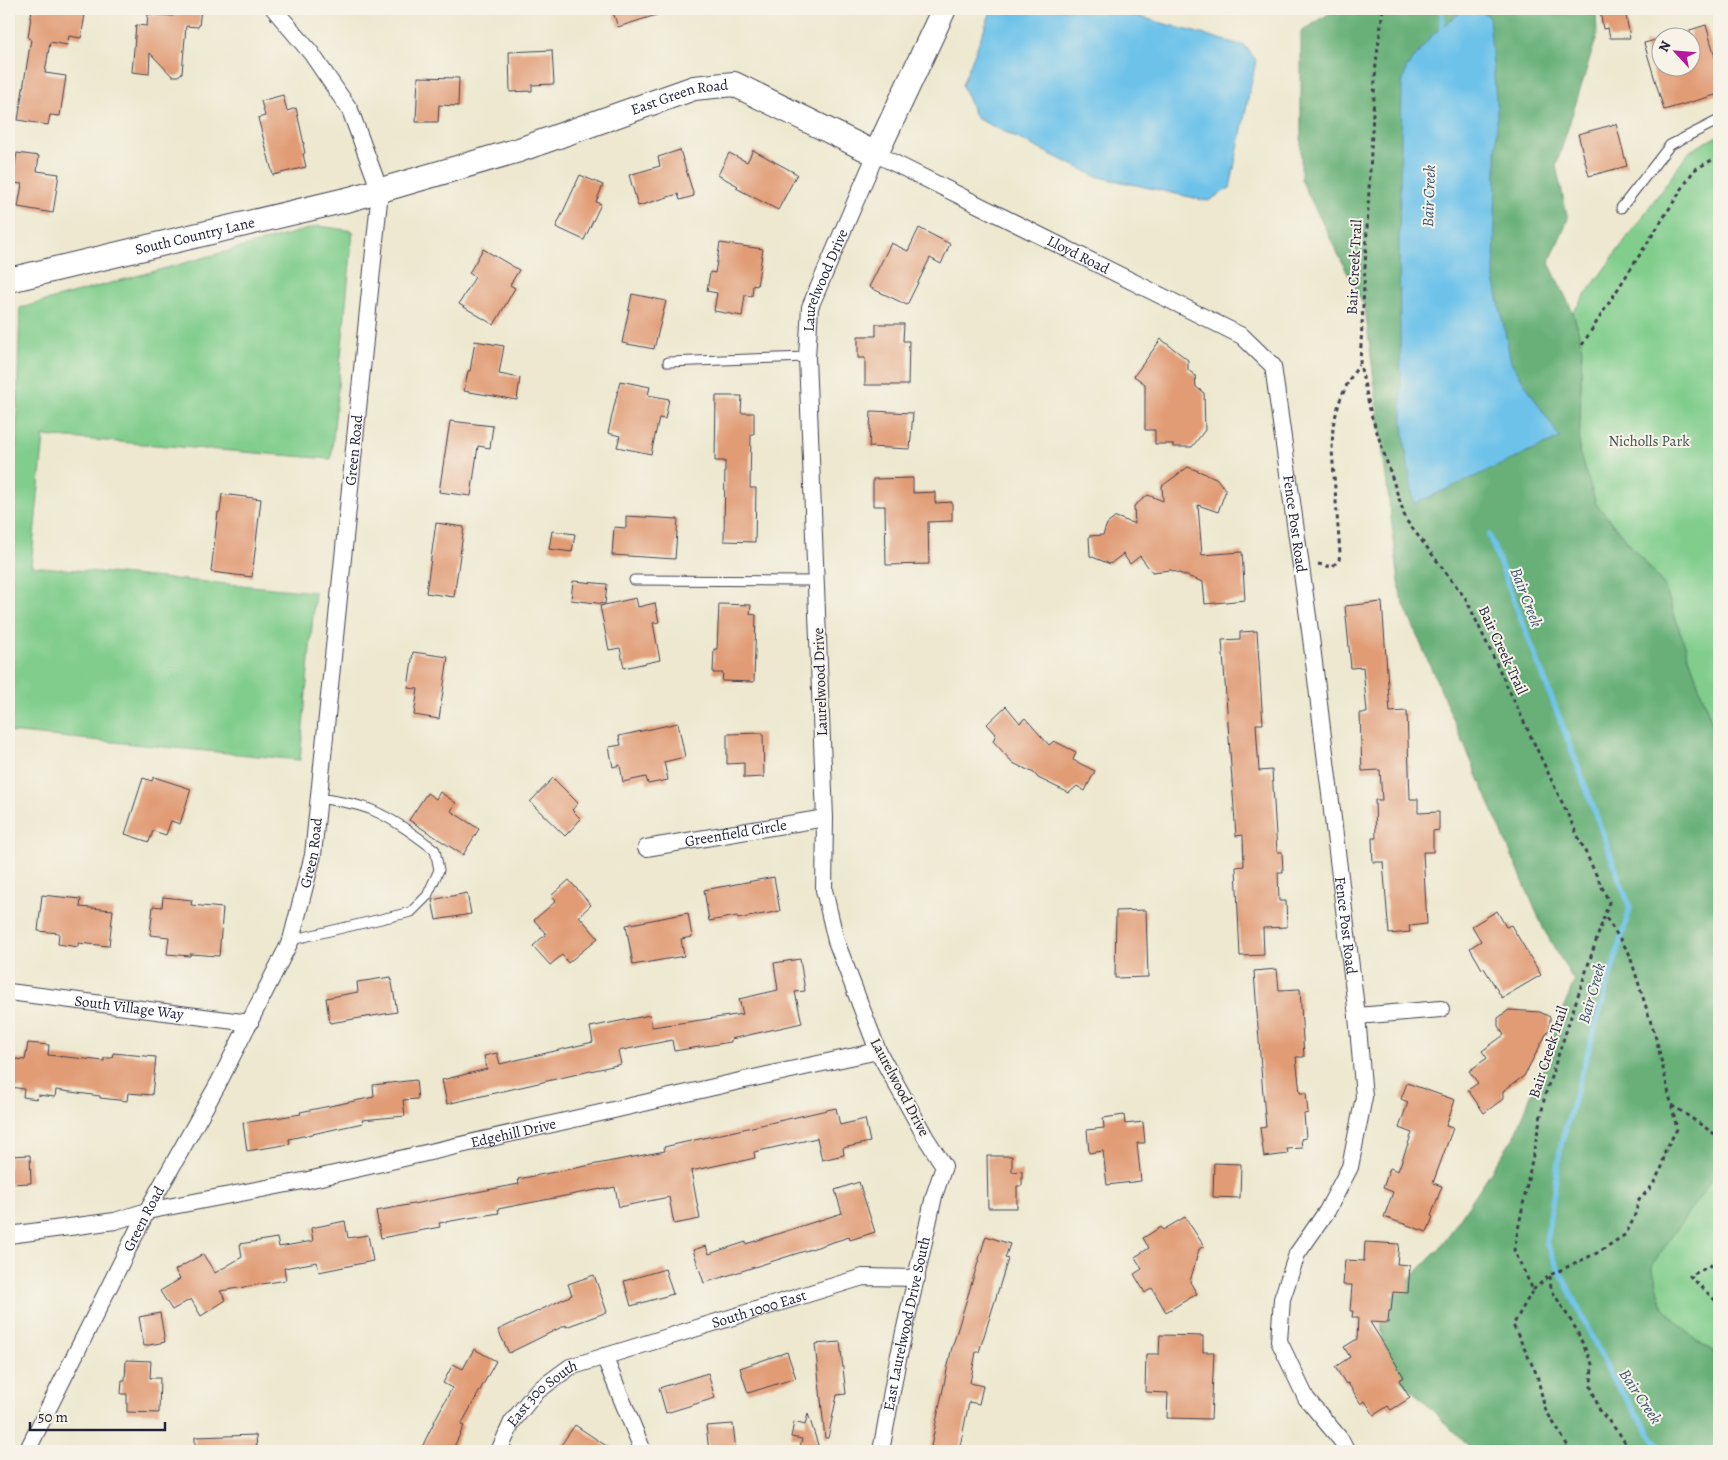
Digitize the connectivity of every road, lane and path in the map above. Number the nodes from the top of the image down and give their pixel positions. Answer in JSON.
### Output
{"nodes":[{"id":1,"x":274,"y":9,"type":"edge"},
{"id":2,"x":944,"y":9,"type":"edge"},
{"id":3,"x":1383,"y":9,"type":"edge"},
{"id":4,"x":1719,"y":120,"type":"edge"},
{"id":5,"x":876,"y":154,"type":"junction"},
{"id":6,"x":1719,"y":156,"type":"edge"},
{"id":7,"x":380,"y":191,"type":"junction"},
{"id":8,"x":1621,"y":208,"type":"dead end"},
{"id":9,"x":9,"y":280,"type":"edge"},
{"id":10,"x":1582,"y":345,"type":"dead end"},
{"id":11,"x":807,"y":357,"type":"junction"},
{"id":12,"x":668,"y":362,"type":"dead end"},
{"id":13,"x":1360,"y":364,"type":"junction"},
{"id":14,"x":1273,"y":366,"type":"joint"},
{"id":15,"x":1316,"y":564,"type":"dead end"},
{"id":16,"x":634,"y":580,"type":"dead end"},
{"id":17,"x":816,"y":581,"type":"junction"},
{"id":18,"x":318,"y":798,"type":"junction"},
{"id":19,"x":825,"y":818,"type":"junction"},
{"id":20,"x":646,"y":848,"type":"dead end"},
{"id":21,"x":1604,"y":916,"type":"junction"},
{"id":22,"x":291,"y":940,"type":"junction"},
{"id":23,"x":9,"y":992,"type":"edge"},
{"id":24,"x":1442,"y":1009,"type":"dead end"},
{"id":25,"x":1357,"y":1016,"type":"junction"},
{"id":26,"x":250,"y":1023,"type":"junction"},
{"id":27,"x":878,"y":1051,"type":"junction"},
{"id":28,"x":1672,"y":1105,"type":"junction"},
{"id":29,"x":1719,"y":1137,"type":"edge"},
{"id":30,"x":934,"y":1196,"type":"joint"},
{"id":31,"x":147,"y":1211,"type":"junction"},
{"id":32,"x":9,"y":1235,"type":"edge"},
{"id":33,"x":1719,"y":1261,"type":"edge"},
{"id":34,"x":1550,"y":1275,"type":"junction"},
{"id":35,"x":917,"y":1278,"type":"junction"},
{"id":36,"x":1533,"y":1290,"type":"junction"},
{"id":37,"x":1719,"y":1304,"type":"edge"},
{"id":38,"x":604,"y":1356,"type":"junction"},
{"id":39,"x":27,"y":1451,"type":"edge"},
{"id":40,"x":499,"y":1451,"type":"edge"},
{"id":41,"x":643,"y":1451,"type":"edge"},
{"id":42,"x":881,"y":1451,"type":"edge"},
{"id":43,"x":1347,"y":1451,"type":"edge"},
{"id":44,"x":1571,"y":1451,"type":"edge"},
{"id":45,"x":1630,"y":1451,"type":"edge"}],
"edges":[{"from":1,"to":7,"type":"street"},
{"from":2,"to":5,"type":"street"},
{"from":3,"to":13,"type":"path","name":"Bair Creek Trail"},
{"from":4,"to":8,"type":"lane"},
{"from":5,"to":7,"type":"street","name":"East Green Road"},
{"from":5,"to":11,"type":"street","name":"Laurelwood Drive"},
{"from":5,"to":14,"type":"street","name":"Lloyd Road"},
{"from":6,"to":10,"type":"path"},
{"from":7,"to":9,"type":"street","name":"South Country Lane"},
{"from":7,"to":18,"type":"street","name":"Green Road"},
{"from":11,"to":12,"type":"lane"},
{"from":11,"to":17,"type":"street","name":"Laurelwood Drive"},
{"from":13,"to":15,"type":"path"},
{"from":13,"to":21,"type":"path","name":"Bair Creek Trail"},
{"from":14,"to":25,"type":"street","name":"Fence Post Road"},
{"from":16,"to":17,"type":"lane"},
{"from":17,"to":19,"type":"street","name":"Laurelwood Drive"},
{"from":18,"to":22,"type":"street","name":"Green Road"},
{"from":18,"to":22,"type":"lane"},
{"from":19,"to":20,"type":"street","name":"Greenfield Circle"},
{"from":19,"to":27,"type":"street","name":"Laurelwood Drive"},
{"from":21,"to":28,"type":"path"},
{"from":21,"to":36,"type":"path","name":"Bair Creek Trail"},
{"from":22,"to":26,"type":"street","name":"Green Road"},
{"from":23,"to":26,"type":"street","name":"South Village Way"},
{"from":24,"to":25,"type":"street"},
{"from":25,"to":43,"type":"street","name":"Fence Post Road"},
{"from":26,"to":31,"type":"street","name":"Green Road"},
{"from":27,"to":30,"type":"street","name":"Laurelwood Drive"},
{"from":27,"to":31,"type":"street","name":"Edgehill Drive"},
{"from":28,"to":29,"type":"path"},
{"from":28,"to":34,"type":"path"},
{"from":30,"to":35,"type":"street","name":"East Laurelwood Drive South"},
{"from":31,"to":32,"type":"street","name":"Edgehill Drive"},
{"from":31,"to":39,"type":"street","name":"Green Road"},
{"from":33,"to":37,"type":"path"},
{"from":34,"to":36,"type":"path"},
{"from":34,"to":45,"type":"path"},
{"from":35,"to":38,"type":"street","name":"South 1000 East"},
{"from":35,"to":42,"type":"street","name":"East Laurelwood Drive South"},
{"from":36,"to":44,"type":"path"},
{"from":38,"to":40,"type":"street","name":"East 300 South"},
{"from":38,"to":41,"type":"street"}]}
